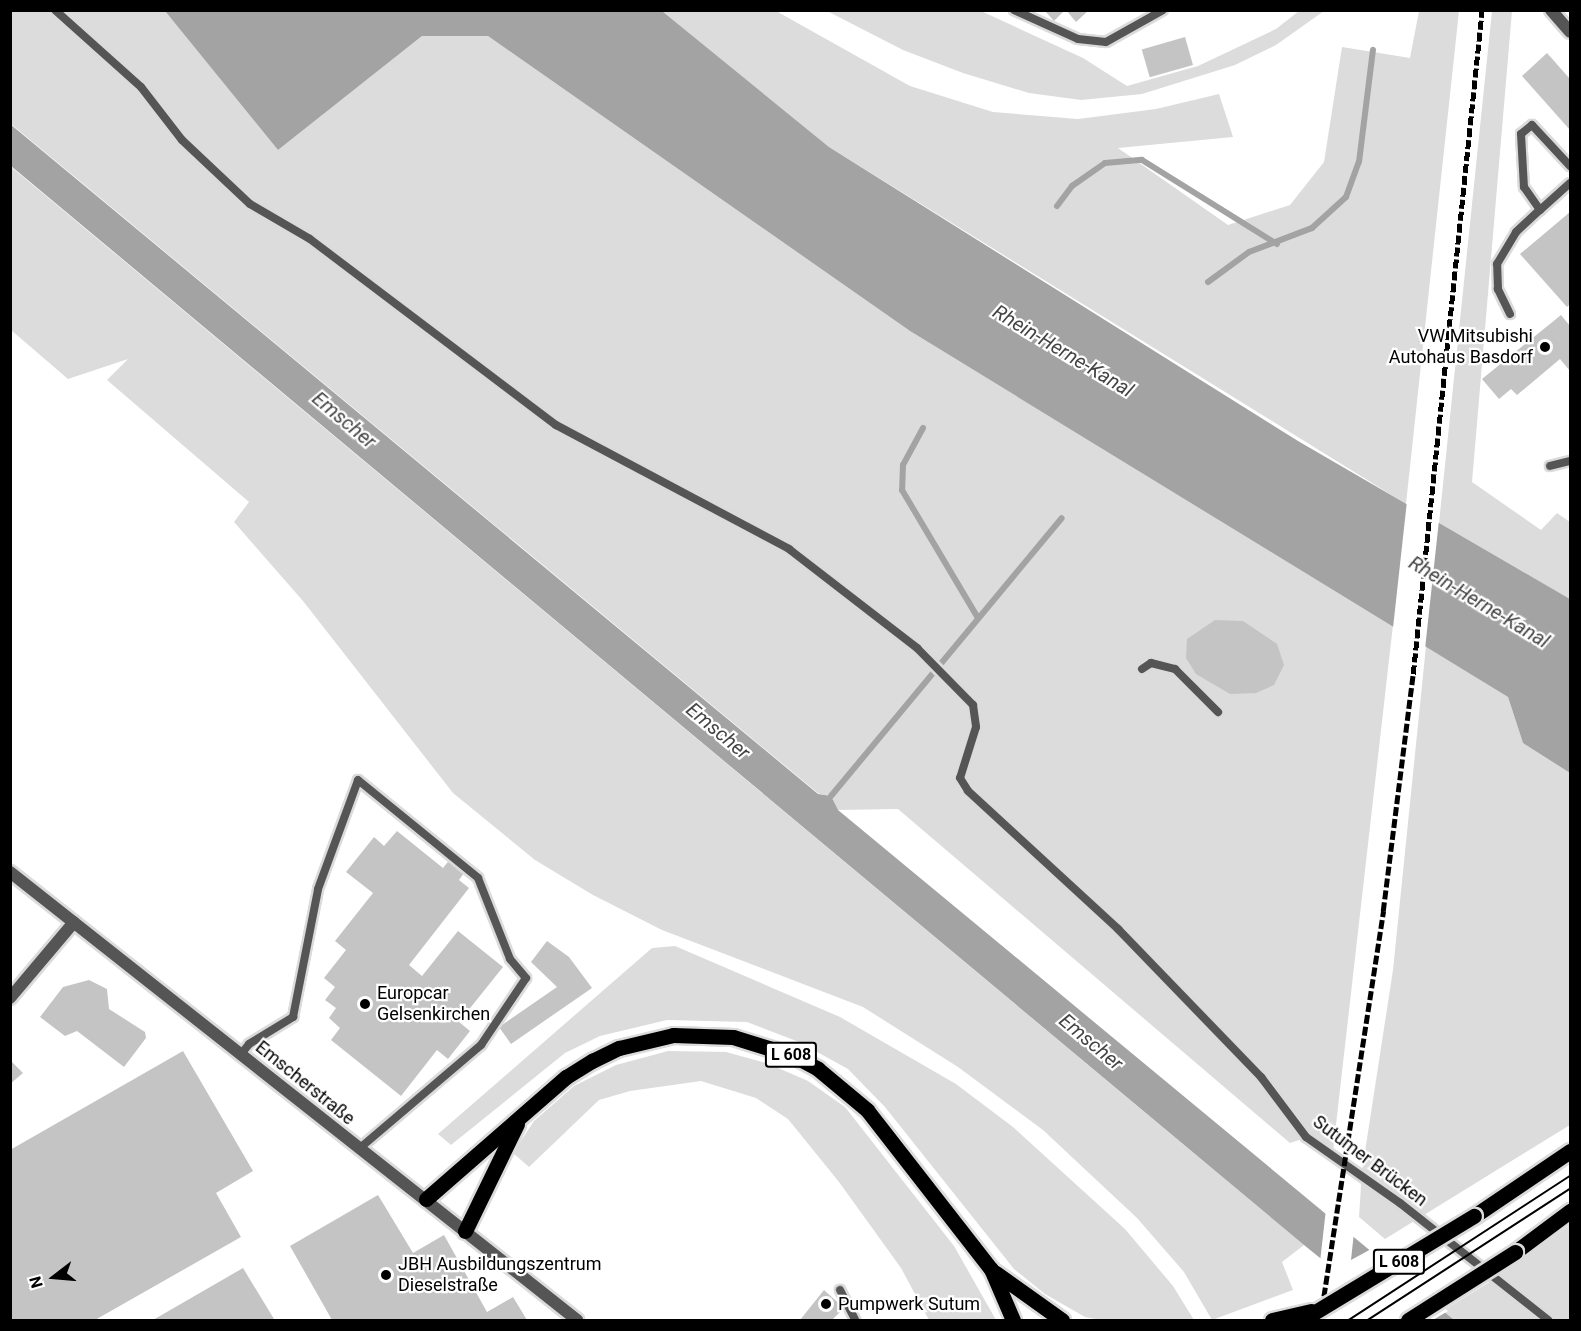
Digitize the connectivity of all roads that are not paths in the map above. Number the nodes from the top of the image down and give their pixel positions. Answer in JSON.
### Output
{"nodes":[{"id":1,"x":55,"y":10,"type":"edge"},
{"id":2,"x":1014,"y":10,"type":"edge"},
{"id":3,"x":1163,"y":10,"type":"edge"},
{"id":4,"x":1551,"y":10,"type":"edge"},
{"id":5,"x":1570,"y":30,"type":"edge"},
{"id":6,"x":1570,"y":166,"type":"edge"},
{"id":7,"x":1570,"y":183,"type":"edge"},
{"id":8,"x":1540,"y":210,"type":"junction"},
{"id":9,"x":1510,"y":314,"type":"dead end"},
{"id":10,"x":1570,"y":461,"type":"edge"},
{"id":11,"x":1550,"y":466,"type":"dead end"},
{"id":12,"x":1142,"y":669,"type":"dead end"},
{"id":13,"x":1218,"y":712,"type":"dead end"},
{"id":14,"x":10,"y":872,"type":"edge"},
{"id":15,"x":74,"y":922,"type":"junction"},
{"id":16,"x":10,"y":998,"type":"edge"},
{"id":17,"x":241,"y":1054,"type":"junction"},
{"id":18,"x":521,"y":1116,"type":"junction"},
{"id":19,"x":358,"y":1149,"type":"junction"},
{"id":20,"x":1570,"y":1151,"type":"edge"},
{"id":21,"x":426,"y":1199,"type":"junction"},
{"id":22,"x":1570,"y":1212,"type":"edge"},
{"id":23,"x":465,"y":1231,"type":"junction"},
{"id":24,"x":991,"y":1269,"type":"junction"},
{"id":25,"x":840,"y":1290,"type":"dead end"},
{"id":26,"x":1323,"y":1308,"type":"junction"},
{"id":27,"x":578,"y":1320,"type":"edge"},
{"id":28,"x":855,"y":1320,"type":"edge"},
{"id":29,"x":1013,"y":1320,"type":"edge"},
{"id":30,"x":1062,"y":1320,"type":"edge"},
{"id":31,"x":1272,"y":1320,"type":"edge"},
{"id":32,"x":1302,"y":1320,"type":"edge"},
{"id":33,"x":1407,"y":1320,"type":"edge"},
{"id":34,"x":1548,"y":1320,"type":"edge"}],
"edges":[{"from":1,"to":34,"type":"lane","name":"Sutumer Brücken"},
{"from":2,"to":3,"type":"lane"},
{"from":4,"to":5,"type":"street"},
{"from":6,"to":8,"type":"lane"},
{"from":7,"to":8,"type":"lane"},
{"from":8,"to":9,"type":"lane"},
{"from":10,"to":11,"type":"lane"},
{"from":12,"to":13,"type":"lane"},
{"from":14,"to":15,"type":"street","name":"Emscherstraße"},
{"from":15,"to":16,"type":"street"},
{"from":15,"to":17,"type":"street","name":"Emscherstraße"},
{"from":17,"to":19,"type":"street","name":"Emscherstraße"},
{"from":17,"to":19,"type":"lane"},
{"from":18,"to":21,"type":"main road","number":"L 608"},
{"from":18,"to":23,"type":"main road","number":"L 608"},
{"from":18,"to":24,"type":"main road","number":"L 608"},
{"from":19,"to":21,"type":"street","name":"Emscherstraße"},
{"from":20,"to":26,"type":"main road","number":"L 608","bridge":true},
{"from":21,"to":23,"type":"street","name":"Emscherstraße"},
{"from":22,"to":33,"type":"main road","bridge":true},
{"from":23,"to":27,"type":"street","name":"Emscherstraße"},
{"from":24,"to":29,"type":"main road","number":"L 608"},
{"from":24,"to":30,"type":"main road","number":"L 608"},
{"from":25,"to":28,"type":"lane"},
{"from":26,"to":31,"type":"main road","number":"L 608","bridge":true},
{"from":26,"to":32,"type":"main road","number":"L 608","bridge":true}]}
